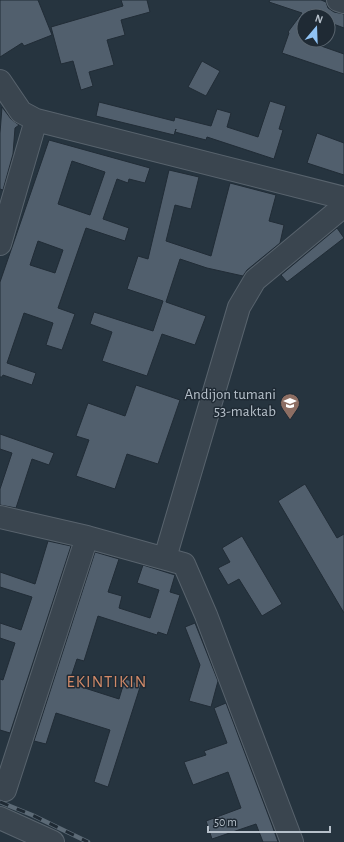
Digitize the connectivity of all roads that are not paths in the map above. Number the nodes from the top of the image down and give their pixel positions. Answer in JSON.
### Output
{"nodes":[{"id":1,"x":338,"y":0,"type":"edge"},
{"id":2,"x":344,"y":2,"type":"edge"},
{"id":3,"x":0,"y":81,"type":"edge"},
{"id":4,"x":36,"y":120,"type":"junction"},
{"id":5,"x":344,"y":198,"type":"edge"},
{"id":6,"x":344,"y":206,"type":"edge"},
{"id":7,"x":0,"y":244,"type":"edge"},
{"id":8,"x":0,"y":518,"type":"edge"},
{"id":9,"x":87,"y":537,"type":"junction"},
{"id":10,"x":165,"y":558,"type":"junction"},
{"id":11,"x":5,"y":790,"type":"dead end"},
{"id":12,"x":0,"y":818,"type":"edge"},
{"id":13,"x":53,"y":842,"type":"edge"},
{"id":14,"x":292,"y":842,"type":"edge"}],
"edges":[{"from":1,"to":2,"type":"street"},
{"from":3,"to":4,"type":"street"},
{"from":4,"to":5,"type":"street"},
{"from":4,"to":7,"type":"street"},
{"from":6,"to":10,"type":"street"},
{"from":8,"to":9,"type":"street"},
{"from":9,"to":10,"type":"street"},
{"from":9,"to":11,"type":"street"},
{"from":10,"to":14,"type":"street"},
{"from":12,"to":13,"type":"street"}]}
